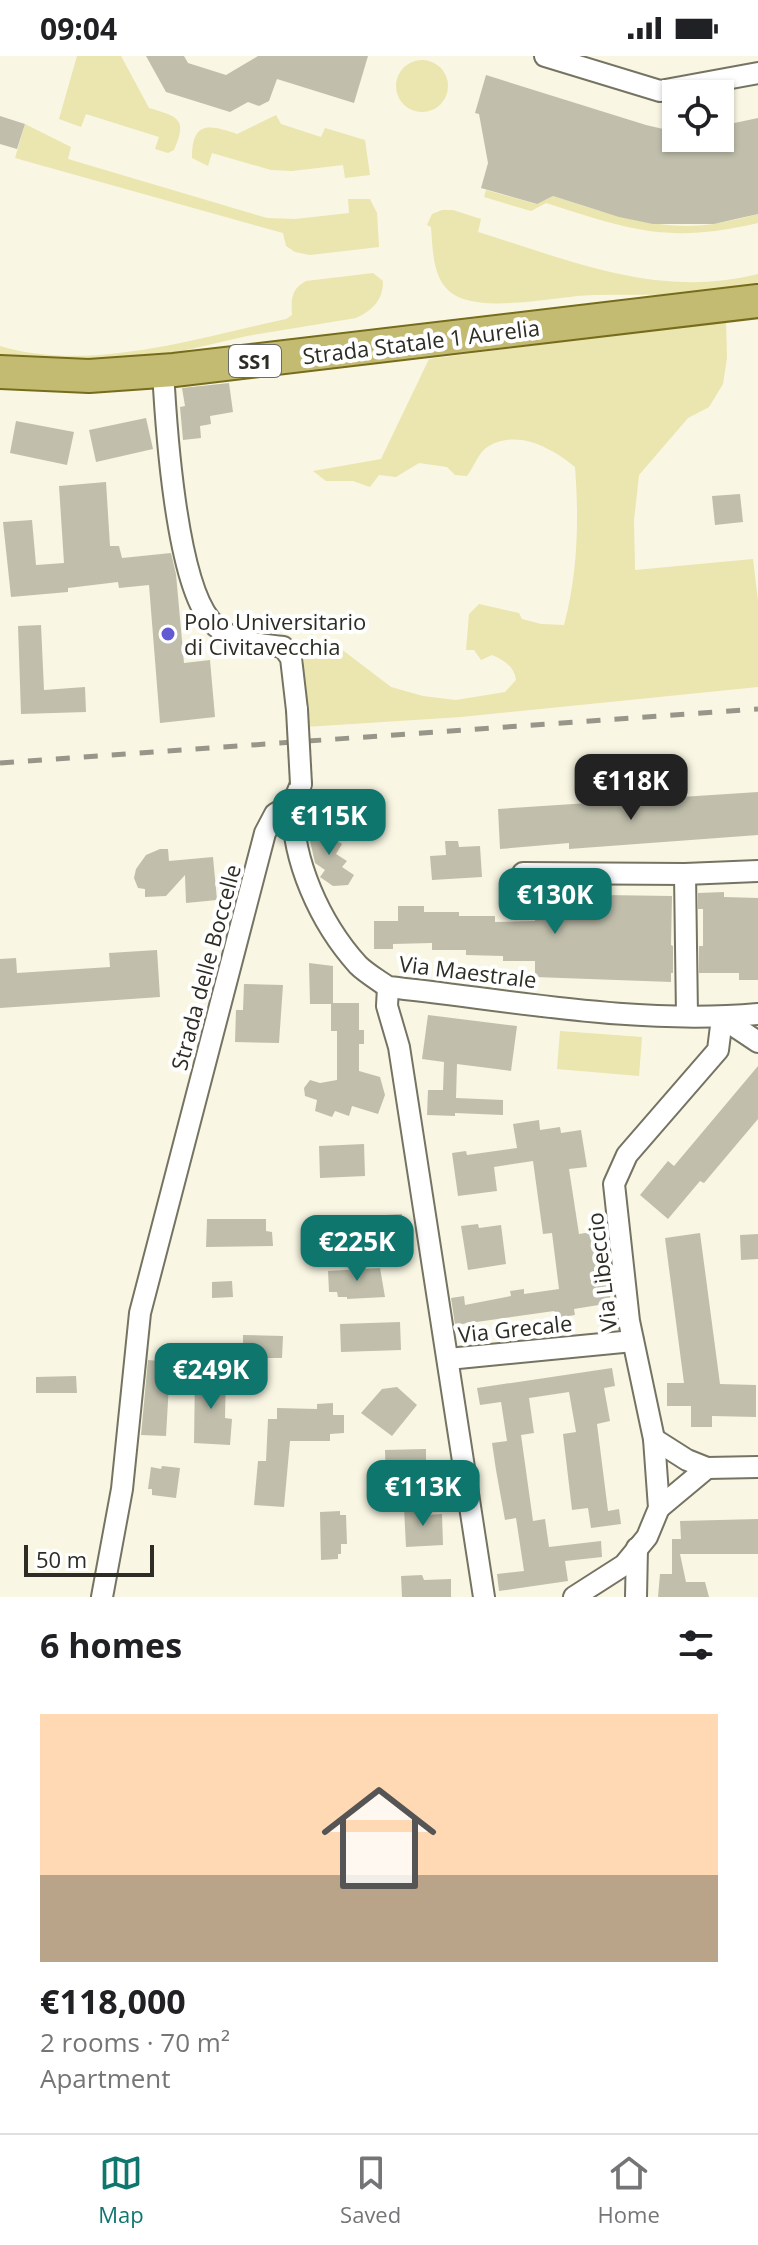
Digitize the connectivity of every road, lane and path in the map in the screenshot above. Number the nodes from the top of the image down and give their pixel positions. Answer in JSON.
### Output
{"nodes":[{"id":1,"x":545,"y":56,"type":"edge"},
{"id":2,"x":758,"y":73,"type":"edge"},
{"id":3,"x":758,"y":301,"type":"edge"},
{"id":4,"x":163,"y":370,"type":"junction"},
{"id":5,"x":0,"y":372,"type":"edge"},
{"id":6,"x":297,"y":794,"type":"junction"},
{"id":7,"x":758,"y":871,"type":"edge"},
{"id":8,"x":523,"y":873,"type":"dead end"},
{"id":9,"x":685,"y":874,"type":"junction"},
{"id":10,"x":388,"y":987,"type":"junction"},
{"id":11,"x":758,"y":1014,"type":"edge"},
{"id":12,"x":687,"y":1016,"type":"junction"},
{"id":13,"x":722,"y":1018,"type":"junction"},
{"id":14,"x":758,"y":1042,"type":"edge"},
{"id":15,"x":633,"y":1341,"type":"junction"},
{"id":16,"x":448,"y":1359,"type":"junction"},
{"id":17,"x":654,"y":1439,"type":"junction"},
{"id":18,"x":758,"y":1467,"type":"edge"},
{"id":19,"x":707,"y":1468,"type":"junction"},
{"id":20,"x":659,"y":1508,"type":"junction"},
{"id":21,"x":637,"y":1548,"type":"junction"},
{"id":22,"x":102,"y":1597,"type":"edge"},
{"id":23,"x":484,"y":1597,"type":"edge"},
{"id":24,"x":574,"y":1597,"type":"edge"},
{"id":25,"x":636,"y":1597,"type":"edge"}],
"edges":[{"from":1,"to":2,"type":"street"},
{"from":3,"to":4,"type":"main road","name":"Strada Statale 1 Aurelia","number":"SS1"},
{"from":4,"to":5,"type":"main road","name":"Strada Statale 1 Aurelia","number":"SS1"},
{"from":4,"to":6,"type":"street","bridge":true},
{"from":6,"to":10,"type":"street","name":"Via Maestrale"},
{"from":6,"to":22,"type":"street","name":"Strada delle Boccelle"},
{"from":7,"to":9,"type":"street"},
{"from":8,"to":9,"type":"street"},
{"from":9,"to":12,"type":"street"},
{"from":10,"to":12,"type":"street","name":"Via Maestrale"},
{"from":10,"to":16,"type":"street"},
{"from":11,"to":13,"type":"street","name":"Via Maestrale"},
{"from":12,"to":13,"type":"street","name":"Via Maestrale"},
{"from":13,"to":14,"type":"street"},
{"from":13,"to":15,"type":"street","name":"Via Libeccio"},
{"from":15,"to":16,"type":"street","name":"Via Grecale"},
{"from":15,"to":17,"type":"street","name":"Via Libeccio"},
{"from":16,"to":23,"type":"street"},
{"from":17,"to":19,"type":"street"},
{"from":17,"to":20,"type":"street","name":"Via Libeccio"},
{"from":18,"to":19,"type":"street"},
{"from":19,"to":20,"type":"street"},
{"from":20,"to":21,"type":"street"},
{"from":21,"to":24,"type":"street"},
{"from":21,"to":25,"type":"street"}]}
